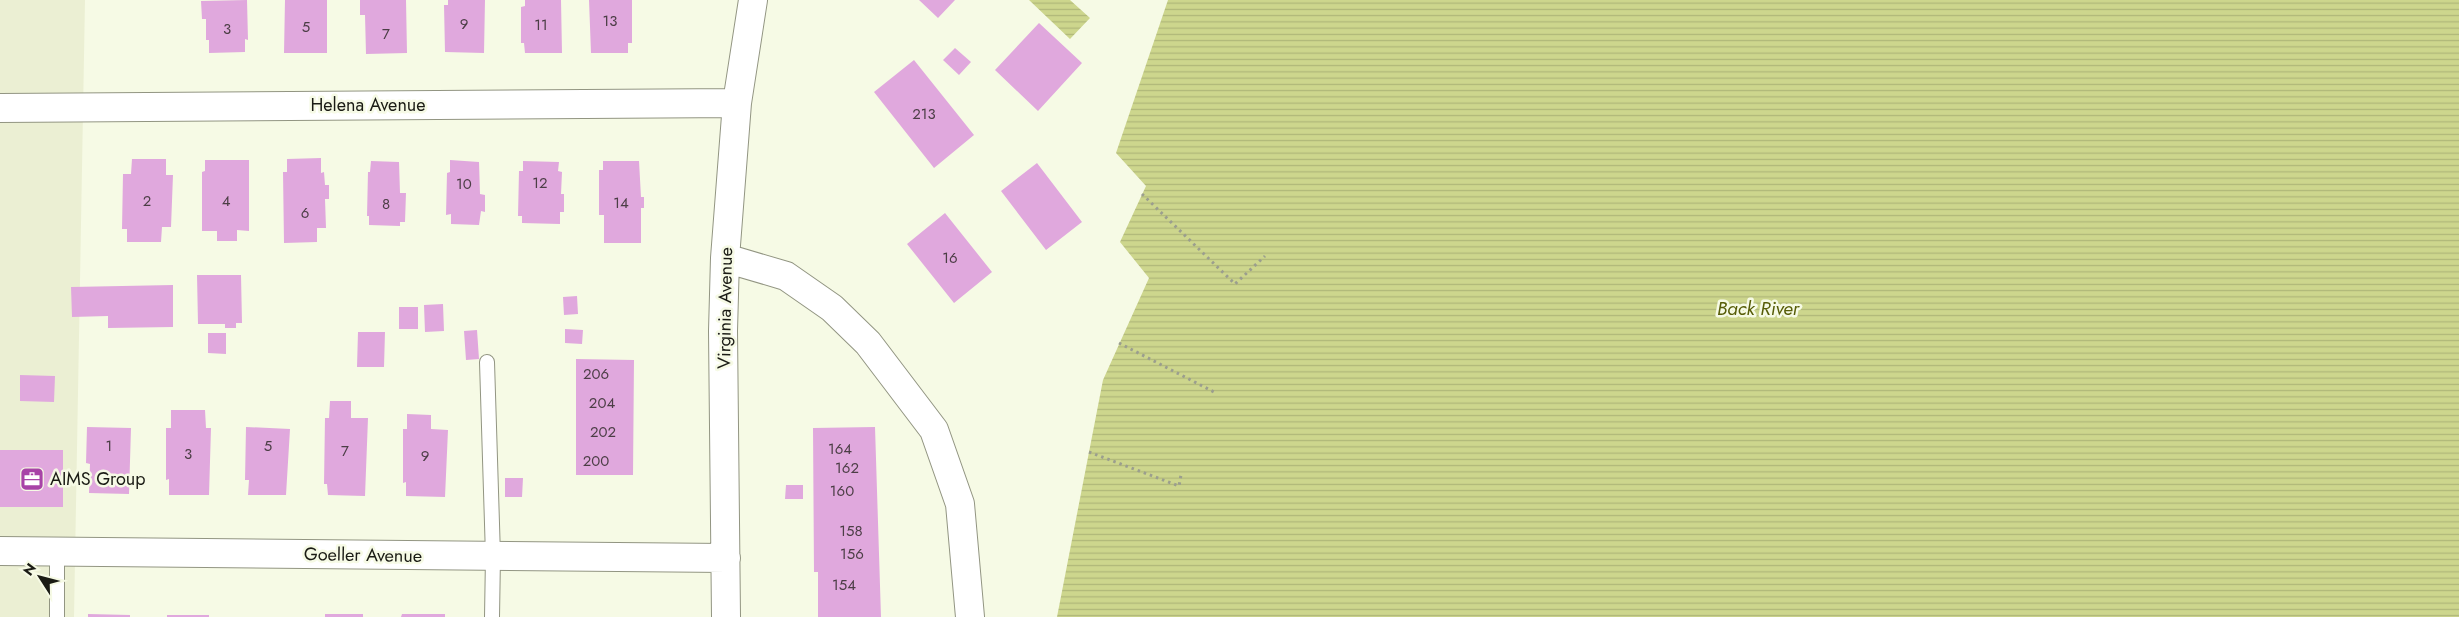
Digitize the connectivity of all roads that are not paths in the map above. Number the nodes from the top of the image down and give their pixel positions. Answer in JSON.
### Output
{"nodes":[{"id":1,"x":753,"y":0,"type":"edge"},
{"id":2,"x":736,"y":103,"type":"junction"},
{"id":3,"x":0,"y":108,"type":"edge"},
{"id":4,"x":725,"y":258,"type":"junction"},
{"id":5,"x":487,"y":362,"type":"dead end"},
{"id":6,"x":0,"y":551,"type":"edge"},
{"id":7,"x":57,"y":552,"type":"junction"},
{"id":8,"x":494,"y":556,"type":"junction"},
{"id":9,"x":726,"y":558,"type":"junction"},
{"id":10,"x":57,"y":617,"type":"edge"},
{"id":11,"x":492,"y":617,"type":"edge"},
{"id":12,"x":726,"y":617,"type":"edge"},
{"id":13,"x":970,"y":617,"type":"edge"}],
"edges":[{"from":1,"to":2,"type":"street","name":"Virginia Avenue"},
{"from":2,"to":3,"type":"street","name":"Helena Avenue"},
{"from":2,"to":4,"type":"street","name":"Virginia Avenue"},
{"from":4,"to":9,"type":"street","name":"Virginia Avenue"},
{"from":4,"to":13,"type":"street"},
{"from":5,"to":8,"type":"lane"},
{"from":6,"to":7,"type":"street","name":"Goeller Avenue"},
{"from":7,"to":8,"type":"street","name":"Goeller Avenue"},
{"from":7,"to":10,"type":"lane"},
{"from":8,"to":9,"type":"street","name":"Goeller Avenue"},
{"from":8,"to":11,"type":"lane"},
{"from":9,"to":12,"type":"street","name":"Virginia Avenue"}]}
